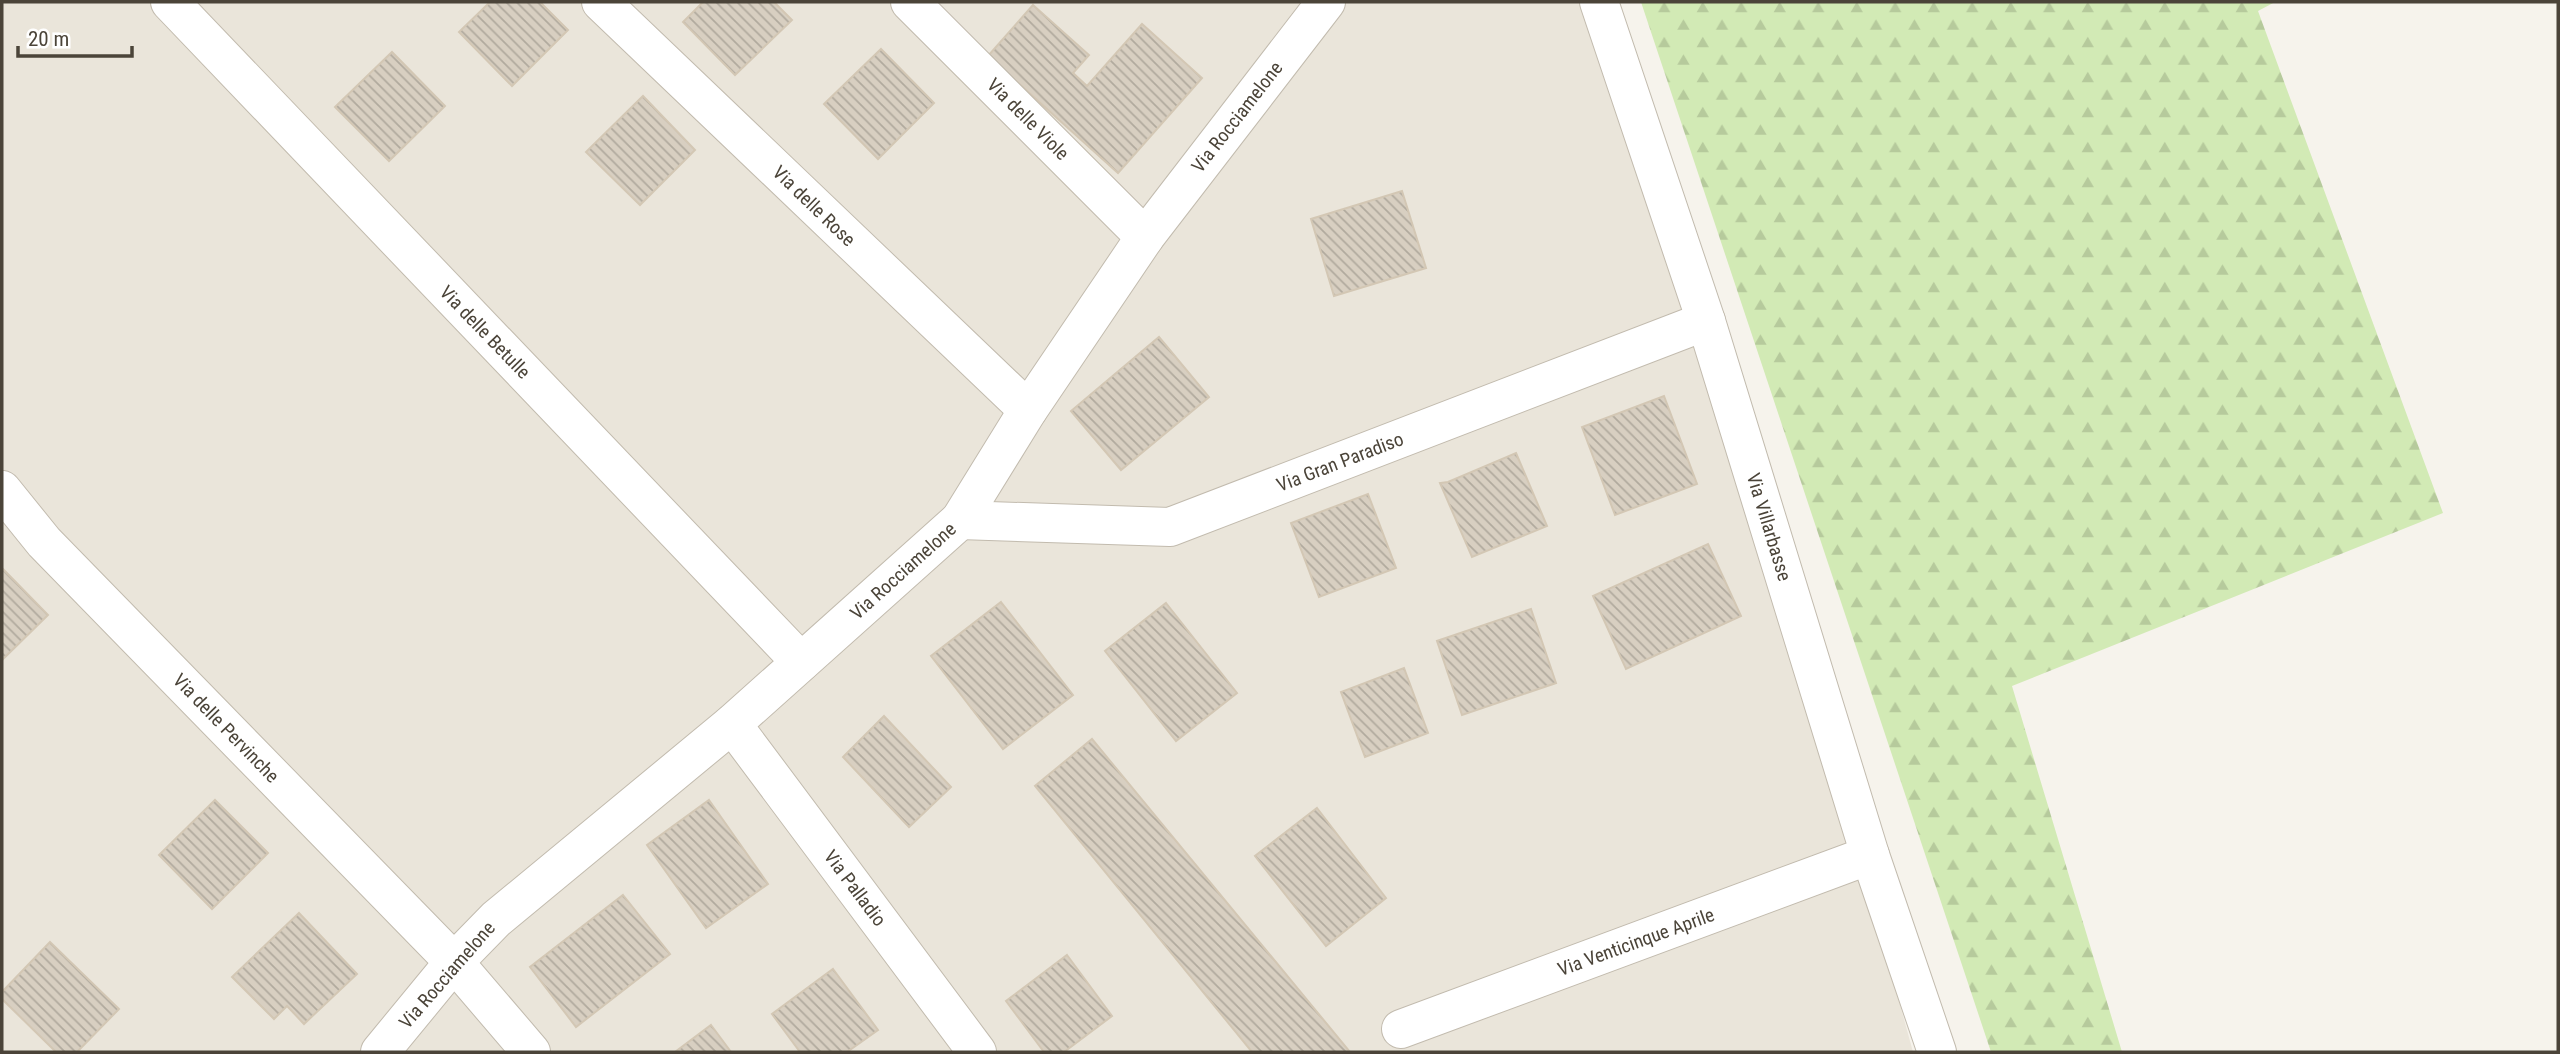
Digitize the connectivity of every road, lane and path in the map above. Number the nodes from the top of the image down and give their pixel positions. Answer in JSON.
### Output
{"nodes":[{"id":1,"x":170,"y":2,"type":"edge"},
{"id":2,"x":601,"y":2,"type":"edge"},
{"id":3,"x":910,"y":2,"type":"edge"},
{"id":4,"x":1326,"y":2,"type":"edge"},
{"id":5,"x":1599,"y":2,"type":"edge"},
{"id":6,"x":1145,"y":237,"type":"junction"},
{"id":7,"x":1706,"y":321,"type":"junction"},
{"id":8,"x":1028,"y":410,"type":"junction"},
{"id":9,"x":2,"y":490,"type":"edge"},
{"id":10,"x":960,"y":520,"type":"junction"},
{"id":11,"x":801,"y":662,"type":"junction"},
{"id":12,"x":732,"y":724,"type":"junction"},
{"id":13,"x":1870,"y":855,"type":"junction"},
{"id":14,"x":454,"y":962,"type":"junction"},
{"id":15,"x":1402,"y":1029,"type":"dead end"},
{"id":16,"x":380,"y":1052,"type":"edge"},
{"id":17,"x":531,"y":1052,"type":"edge"},
{"id":18,"x":977,"y":1052,"type":"edge"},
{"id":19,"x":1937,"y":1052,"type":"edge"}],
"edges":[{"from":1,"to":11,"type":"street","name":"Via delle Betulle"},
{"from":2,"to":8,"type":"street","name":"Via delle Rose"},
{"from":3,"to":6,"type":"street","name":"Via delle Viole"},
{"from":4,"to":6,"type":"street","name":"Via Rocciamelone"},
{"from":5,"to":7,"type":"street","name":"Via Villarbasse"},
{"from":6,"to":8,"type":"street","name":"Via Rocciamelone"},
{"from":7,"to":10,"type":"street","name":"Via Gran Paradiso"},
{"from":7,"to":13,"type":"street","name":"Via Villarbasse"},
{"from":8,"to":10,"type":"street","name":"Via Rocciamelone"},
{"from":9,"to":14,"type":"street","name":"Via delle Pervinche"},
{"from":10,"to":11,"type":"street","name":"Via Rocciamelone"},
{"from":11,"to":12,"type":"street","name":"Via Rocciamelone"},
{"from":12,"to":14,"type":"street","name":"Via Rocciamelone"},
{"from":12,"to":18,"type":"street","name":"Via Palladio"},
{"from":13,"to":15,"type":"street","name":"Via Venticinque Aprile"},
{"from":13,"to":19,"type":"street","name":"Via Villarbasse"},
{"from":14,"to":16,"type":"street","name":"Via Rocciamelone"},
{"from":14,"to":17,"type":"street","name":"Via delle Pervinche"}]}
